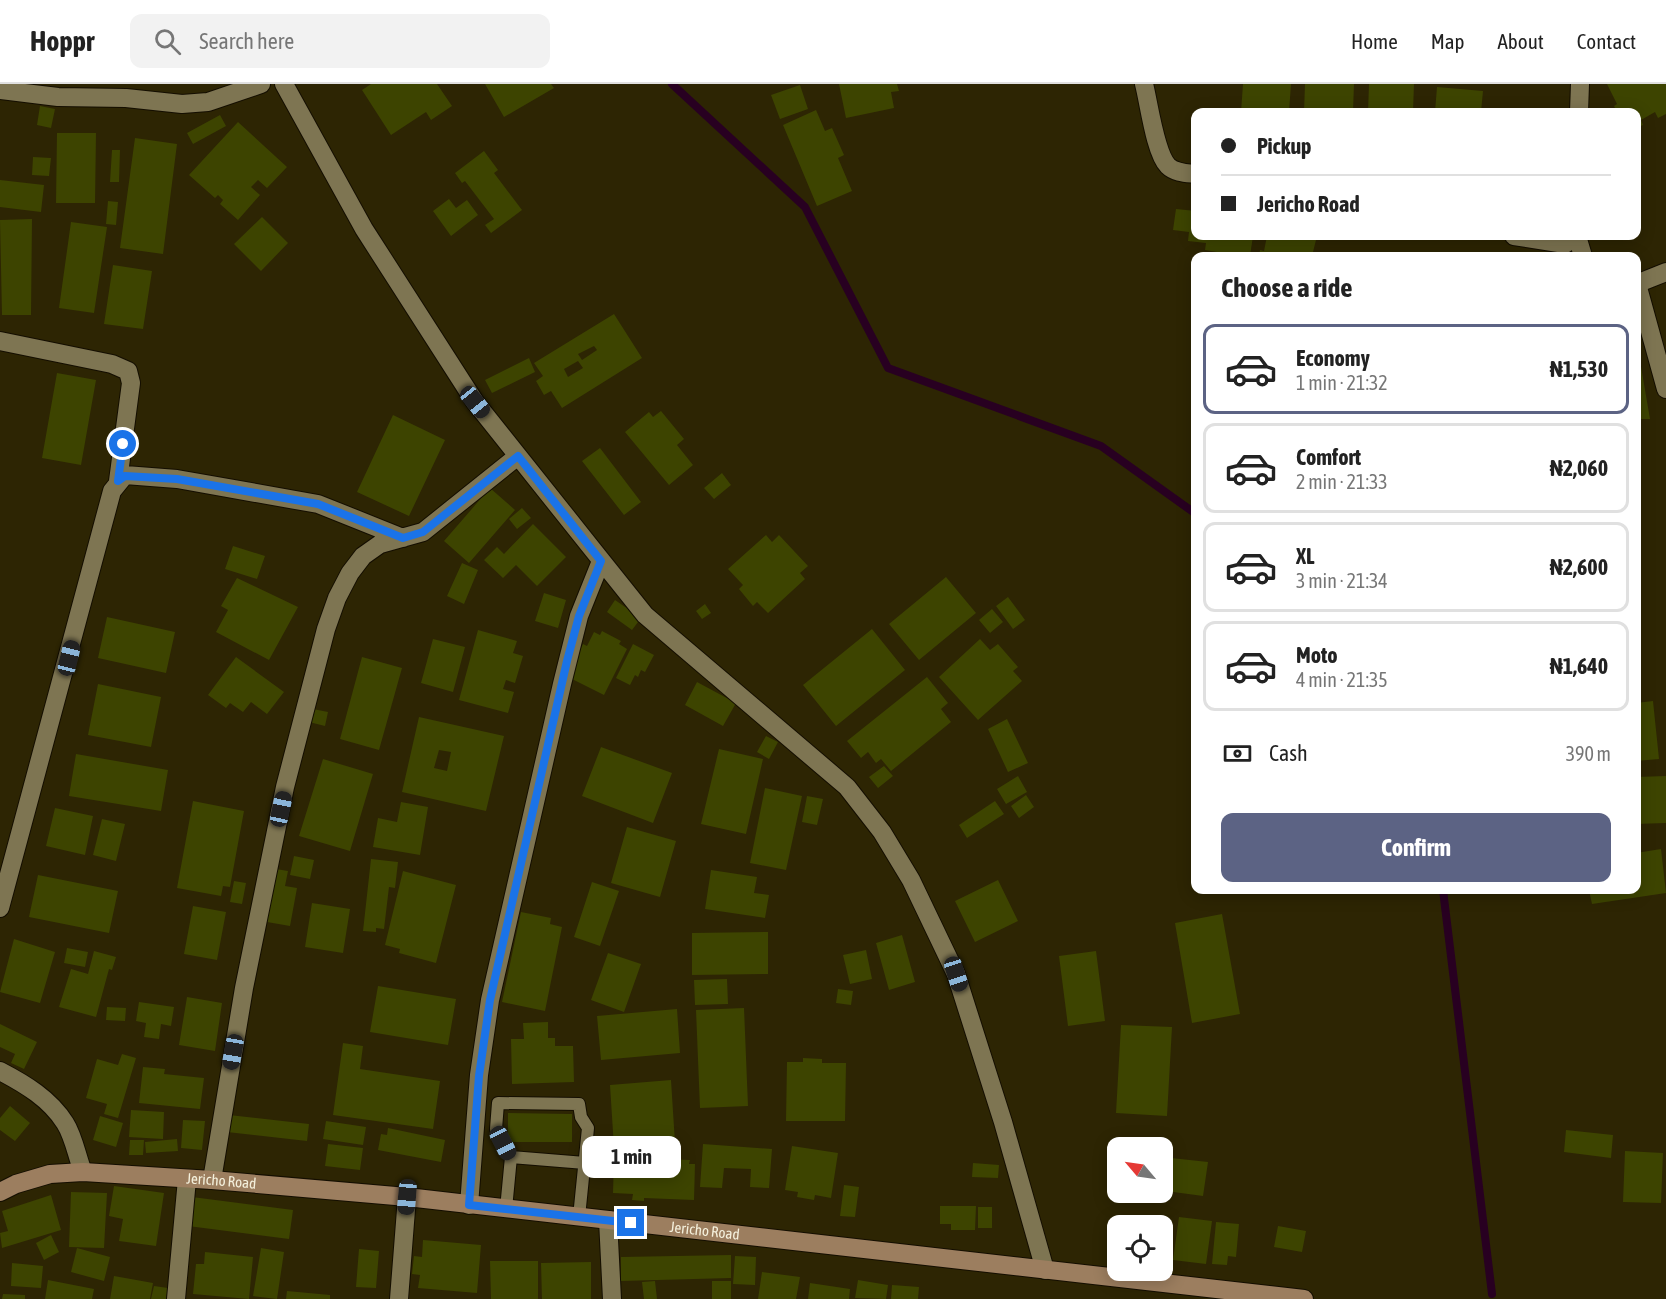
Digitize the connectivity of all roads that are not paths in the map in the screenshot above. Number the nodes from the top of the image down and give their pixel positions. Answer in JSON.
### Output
{"nodes":[{"id":1,"x":261,"y":84,"type":"edge"},
{"id":2,"x":284,"y":84,"type":"edge"},
{"id":3,"x":1144,"y":84,"type":"edge"},
{"id":4,"x":1580,"y":84,"type":"edge"},
{"id":5,"x":0,"y":90,"type":"edge"},
{"id":6,"x":1579,"y":108,"type":"edge"},
{"id":7,"x":1191,"y":173,"type":"edge"},
{"id":8,"x":1535,"y":240,"type":"edge"},
{"id":9,"x":1570,"y":240,"type":"edge"},
{"id":10,"x":1666,"y":272,"type":"edge"},
{"id":11,"x":1641,"y":282,"type":"edge"},
{"id":12,"x":1641,"y":298,"type":"edge"},
{"id":13,"x":0,"y":341,"type":"edge"},
{"id":14,"x":1666,"y":389,"type":"edge"},
{"id":15,"x":518,"y":456,"type":"junction"},
{"id":16,"x":118,"y":481,"type":"junction"},
{"id":17,"x":403,"y":538,"type":"junction"},
{"id":18,"x":601,"y":561,"type":"junction"},
{"id":19,"x":0,"y":908,"type":"edge"},
{"id":20,"x":0,"y":1071,"type":"edge"},
{"id":21,"x":511,"y":1157,"type":"junction"},
{"id":22,"x":585,"y":1163,"type":"junction"},
{"id":23,"x":83,"y":1172,"type":"junction"},
{"id":24,"x":187,"y":1179,"type":"junction"},
{"id":25,"x":212,"y":1180,"type":"junction"},
{"id":26,"x":0,"y":1192,"type":"edge"},
{"id":27,"x":407,"y":1197,"type":"junction"},
{"id":28,"x":469,"y":1205,"type":"junction"},
{"id":29,"x":506,"y":1209,"type":"junction"},
{"id":30,"x":579,"y":1217,"type":"junction"},
{"id":31,"x":608,"y":1220,"type":"junction"},
{"id":32,"x":1045,"y":1270,"type":"junction"},
{"id":33,"x":1209,"y":1294,"type":"edge"},
{"id":34,"x":176,"y":1299,"type":"edge"},
{"id":35,"x":399,"y":1299,"type":"edge"},
{"id":36,"x":612,"y":1299,"type":"edge"},
{"id":37,"x":1304,"y":1299,"type":"edge"}],
"edges":[{"from":1,"to":5,"type":"street"},
{"from":2,"to":15,"type":"street"},
{"from":3,"to":7,"type":"street"},
{"from":4,"to":6,"type":"street"},
{"from":8,"to":9,"type":"street"},
{"from":10,"to":11,"type":"street"},
{"from":12,"to":14,"type":"street"},
{"from":13,"to":16,"type":"street"},
{"from":15,"to":17,"type":"street"},
{"from":15,"to":18,"type":"street"},
{"from":16,"to":17,"type":"street"},
{"from":16,"to":19,"type":"street"},
{"from":17,"to":25,"type":"street"},
{"from":18,"to":28,"type":"street"},
{"from":18,"to":32,"type":"street"},
{"from":20,"to":23,"type":"street"},
{"from":21,"to":22,"type":"lane"},
{"from":21,"to":22,"type":"lane"},
{"from":21,"to":29,"type":"lane"},
{"from":22,"to":30,"type":"lane"},
{"from":23,"to":24,"type":"street","name":"Jericho Road"},
{"from":23,"to":26,"type":"street","name":"Jericho Road"},
{"from":24,"to":25,"type":"street","name":"Jericho Road"},
{"from":24,"to":34,"type":"street"},
{"from":25,"to":27,"type":"street","name":"Jericho Road"},
{"from":27,"to":28,"type":"street","name":"Jericho Road"},
{"from":27,"to":35,"type":"street"},
{"from":28,"to":29,"type":"street","name":"Jericho Road"},
{"from":29,"to":30,"type":"street","name":"Jericho Road"},
{"from":30,"to":31,"type":"street","name":"Jericho Road"},
{"from":31,"to":32,"type":"street","name":"Jericho Road"},
{"from":31,"to":36,"type":"street"},
{"from":32,"to":33,"type":"street","name":"Jericho Road"},
{"from":33,"to":37,"type":"street","name":"Jericho Road"}]}
